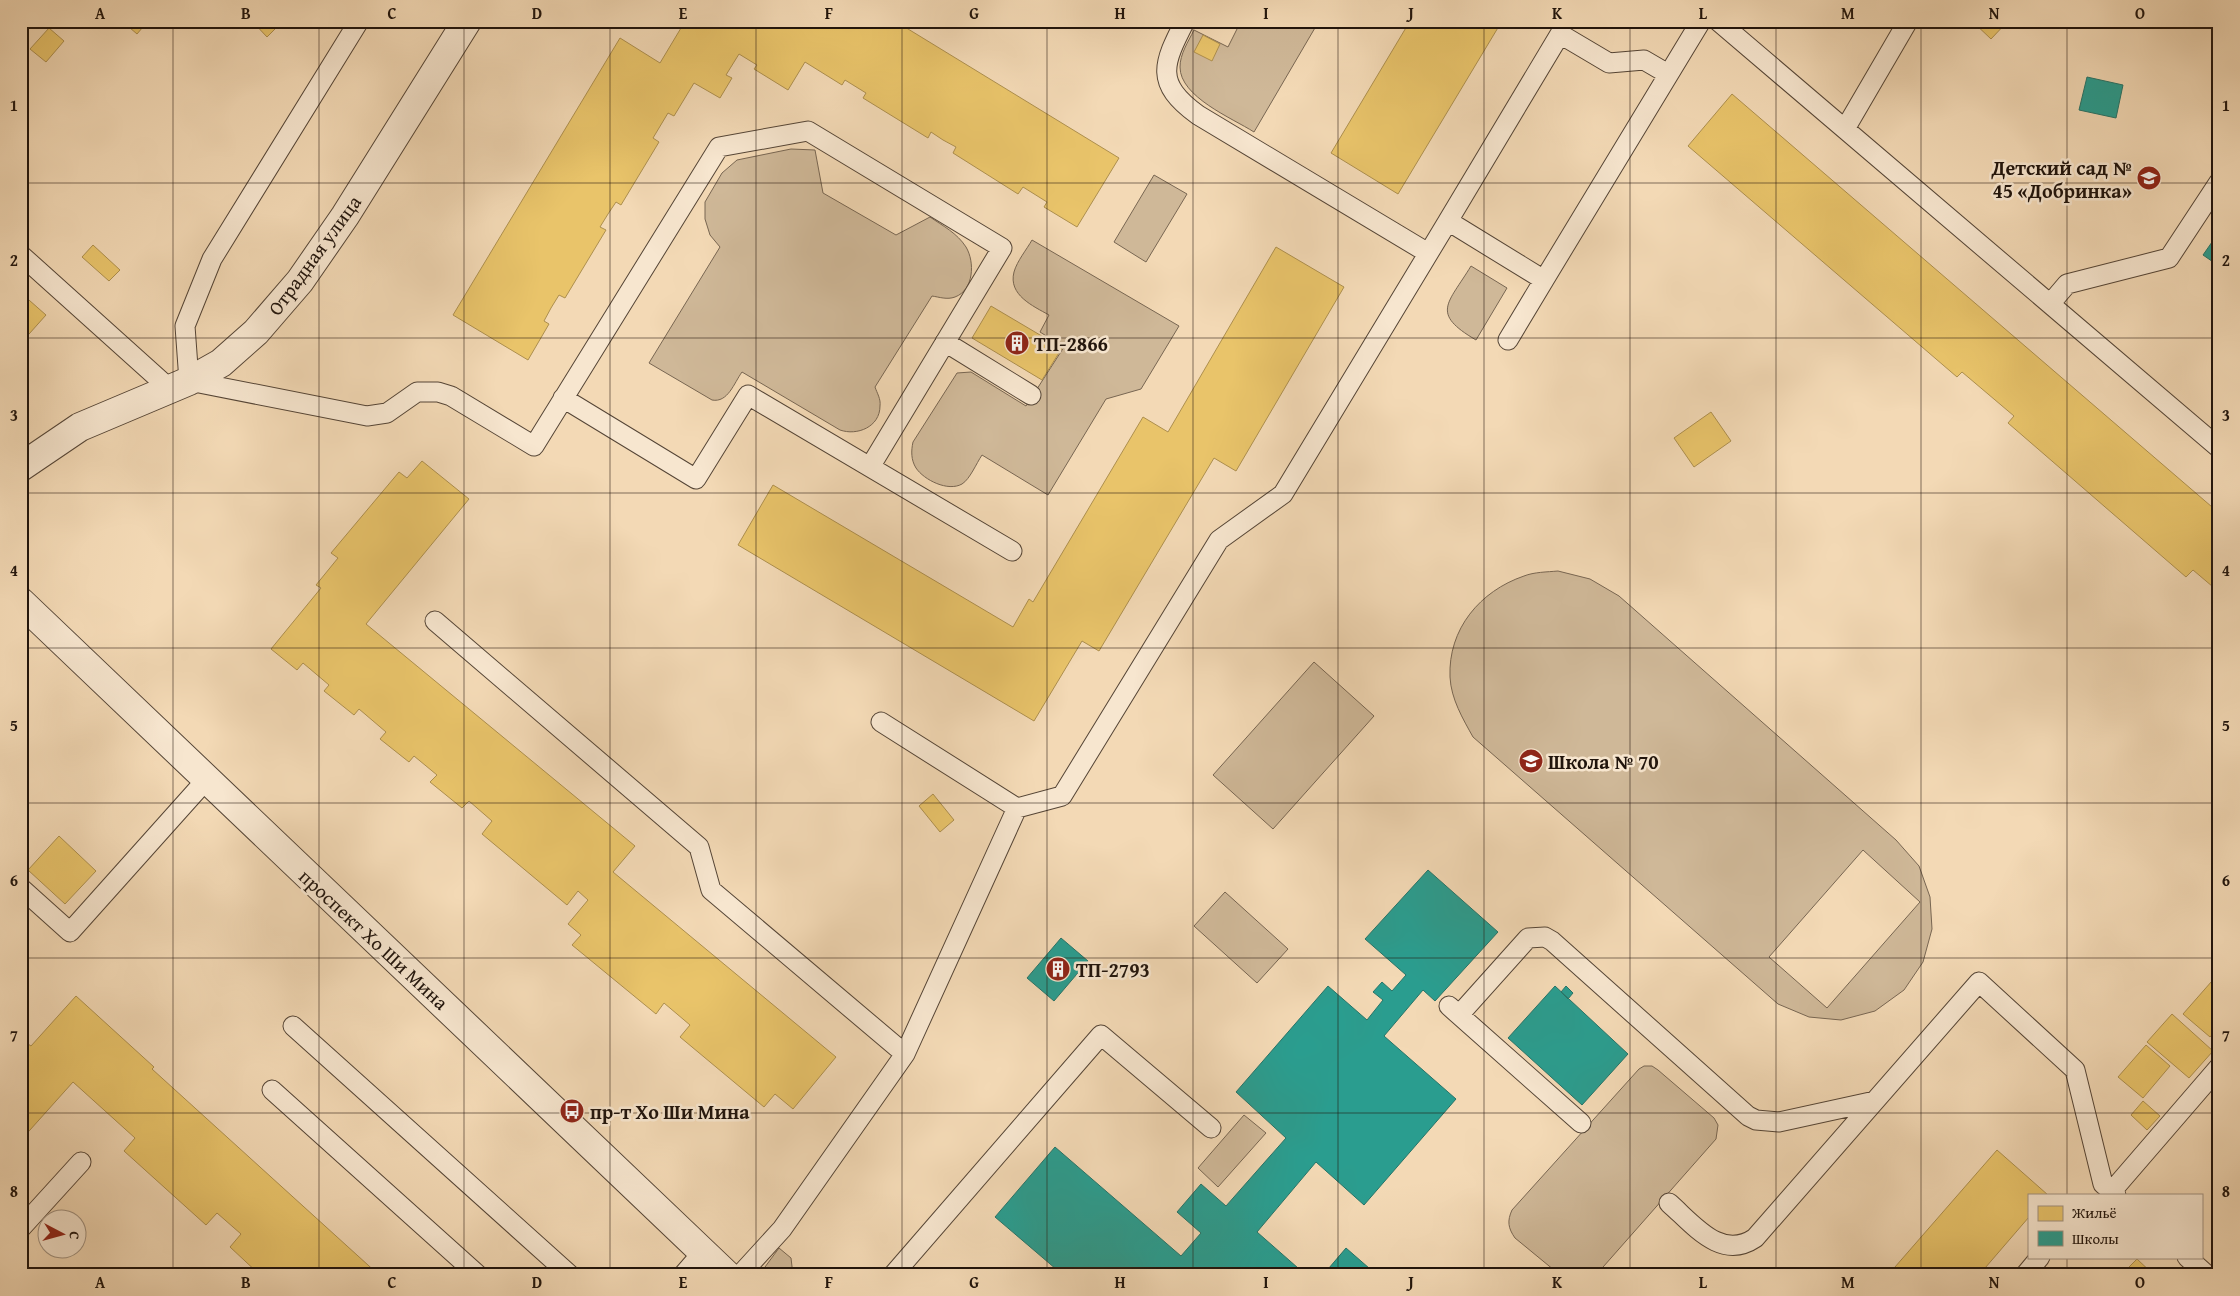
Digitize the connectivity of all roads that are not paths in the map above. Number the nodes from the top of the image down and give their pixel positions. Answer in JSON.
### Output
{"nodes":[{"id":1,"x":358,"y":21,"type":"edge"},
{"id":2,"x":467,"y":21,"type":"edge"},
{"id":3,"x":1186,"y":21,"type":"edge"},
{"id":4,"x":1701,"y":21,"type":"edge"},
{"id":5,"x":1718,"y":21,"type":"edge"},
{"id":6,"x":1908,"y":21,"type":"edge"},
{"id":7,"x":1668,"y":74,"type":"junction"},
{"id":8,"x":1844,"y":129,"type":"junction"},
{"id":9,"x":2217,"y":187,"type":"edge"},
{"id":10,"x":1448,"y":220,"type":"junction"},
{"id":11,"x":1428,"y":253,"type":"junction"},
{"id":12,"x":21,"y":255,"type":"edge"},
{"id":13,"x":1544,"y":280,"type":"junction"},
{"id":14,"x":2050,"y":304,"type":"junction"},
{"id":15,"x":1508,"y":340,"type":"dead end"},
{"id":16,"x":945,"y":342,"type":"junction"},
{"id":17,"x":180,"y":385,"type":"junction"},
{"id":18,"x":1030,"y":395,"type":"dead end"},
{"id":19,"x":563,"y":398,"type":"junction"},
{"id":20,"x":2219,"y":448,"type":"edge"},
{"id":21,"x":24,"y":459,"type":"edge"},
{"id":22,"x":870,"y":467,"type":"junction"},
{"id":23,"x":1012,"y":551,"type":"dead end"},
{"id":24,"x":21,"y":602,"type":"edge"},
{"id":25,"x":435,"y":621,"type":"dead end"},
{"id":26,"x":881,"y":722,"type":"dead end"},
{"id":27,"x":206,"y":780,"type":"junction"},
{"id":28,"x":1017,"y":808,"type":"junction"},
{"id":29,"x":21,"y":888,"type":"edge"},
{"id":30,"x":293,"y":1026,"type":"dead end"},
{"id":31,"x":905,"y":1054,"type":"junction"},
{"id":32,"x":2219,"y":1067,"type":"edge"},
{"id":33,"x":272,"y":1090,"type":"dead end"},
{"id":34,"x":1875,"y":1101,"type":"junction"},
{"id":35,"x":1580,"y":1123,"type":"dead end"},
{"id":36,"x":1211,"y":1128,"type":"dead end"},
{"id":37,"x":81,"y":1162,"type":"dead end"},
{"id":38,"x":2106,"y":1191,"type":"edge"},
{"id":39,"x":1669,"y":1203,"type":"dead end"},
{"id":40,"x":21,"y":1228,"type":"edge"},
{"id":41,"x":703,"y":1252,"type":"junction"},
{"id":42,"x":2039,"y":1258,"type":"edge"},
{"id":43,"x":2188,"y":1258,"type":"edge"},
{"id":44,"x":478,"y":1275,"type":"edge"},
{"id":45,"x":570,"y":1275,"type":"edge"},
{"id":46,"x":683,"y":1275,"type":"edge"},
{"id":47,"x":727,"y":1275,"type":"edge"},
{"id":48,"x":740,"y":1275,"type":"edge"},
{"id":49,"x":893,"y":1275,"type":"edge"},
{"id":50,"x":2025,"y":1275,"type":"edge"},
{"id":51,"x":2207,"y":1275,"type":"edge"}],
"edges":[{"from":1,"to":17,"type":"lane"},
{"from":2,"to":17,"type":"street","name":"Отрадная улица"},
{"from":3,"to":11,"type":"lane"},
{"from":4,"to":7,"type":"lane"},
{"from":5,"to":8,"type":"lane"},
{"from":6,"to":8,"type":"lane"},
{"from":7,"to":10,"type":"lane"},
{"from":7,"to":13,"type":"lane"},
{"from":8,"to":14,"type":"lane"},
{"from":9,"to":14,"type":"lane"},
{"from":10,"to":11,"type":"lane"},
{"from":10,"to":13,"type":"lane"},
{"from":11,"to":28,"type":"lane"},
{"from":12,"to":17,"type":"lane"},
{"from":13,"to":15,"type":"lane"},
{"from":14,"to":20,"type":"lane"},
{"from":16,"to":18,"type":"lane"},
{"from":16,"to":19,"type":"lane"},
{"from":16,"to":22,"type":"lane"},
{"from":17,"to":19,"type":"lane"},
{"from":17,"to":21,"type":"street","name":"Отрадная улица"},
{"from":19,"to":22,"type":"lane"},
{"from":22,"to":23,"type":"lane"},
{"from":24,"to":27,"type":"street","name":"проспект Хо Ши Мина"},
{"from":25,"to":31,"type":"lane"},
{"from":26,"to":28,"type":"lane"},
{"from":27,"to":29,"type":"lane"},
{"from":27,"to":41,"type":"street","name":"проспект Хо Ши Мина"},
{"from":28,"to":31,"type":"lane"},
{"from":30,"to":45,"type":"lane"},
{"from":31,"to":48,"type":"lane"},
{"from":32,"to":38,"type":"lane"},
{"from":33,"to":44,"type":"lane"},
{"from":34,"to":35,"type":"lane"},
{"from":34,"to":38,"type":"lane"},
{"from":34,"to":39,"type":"lane"},
{"from":36,"to":49,"type":"lane"},
{"from":37,"to":40,"type":"lane"},
{"from":41,"to":46,"type":"lane"},
{"from":41,"to":47,"type":"street","name":"проспект Хо Ши Мина"},
{"from":42,"to":50,"type":"lane"},
{"from":43,"to":51,"type":"lane"}]}
